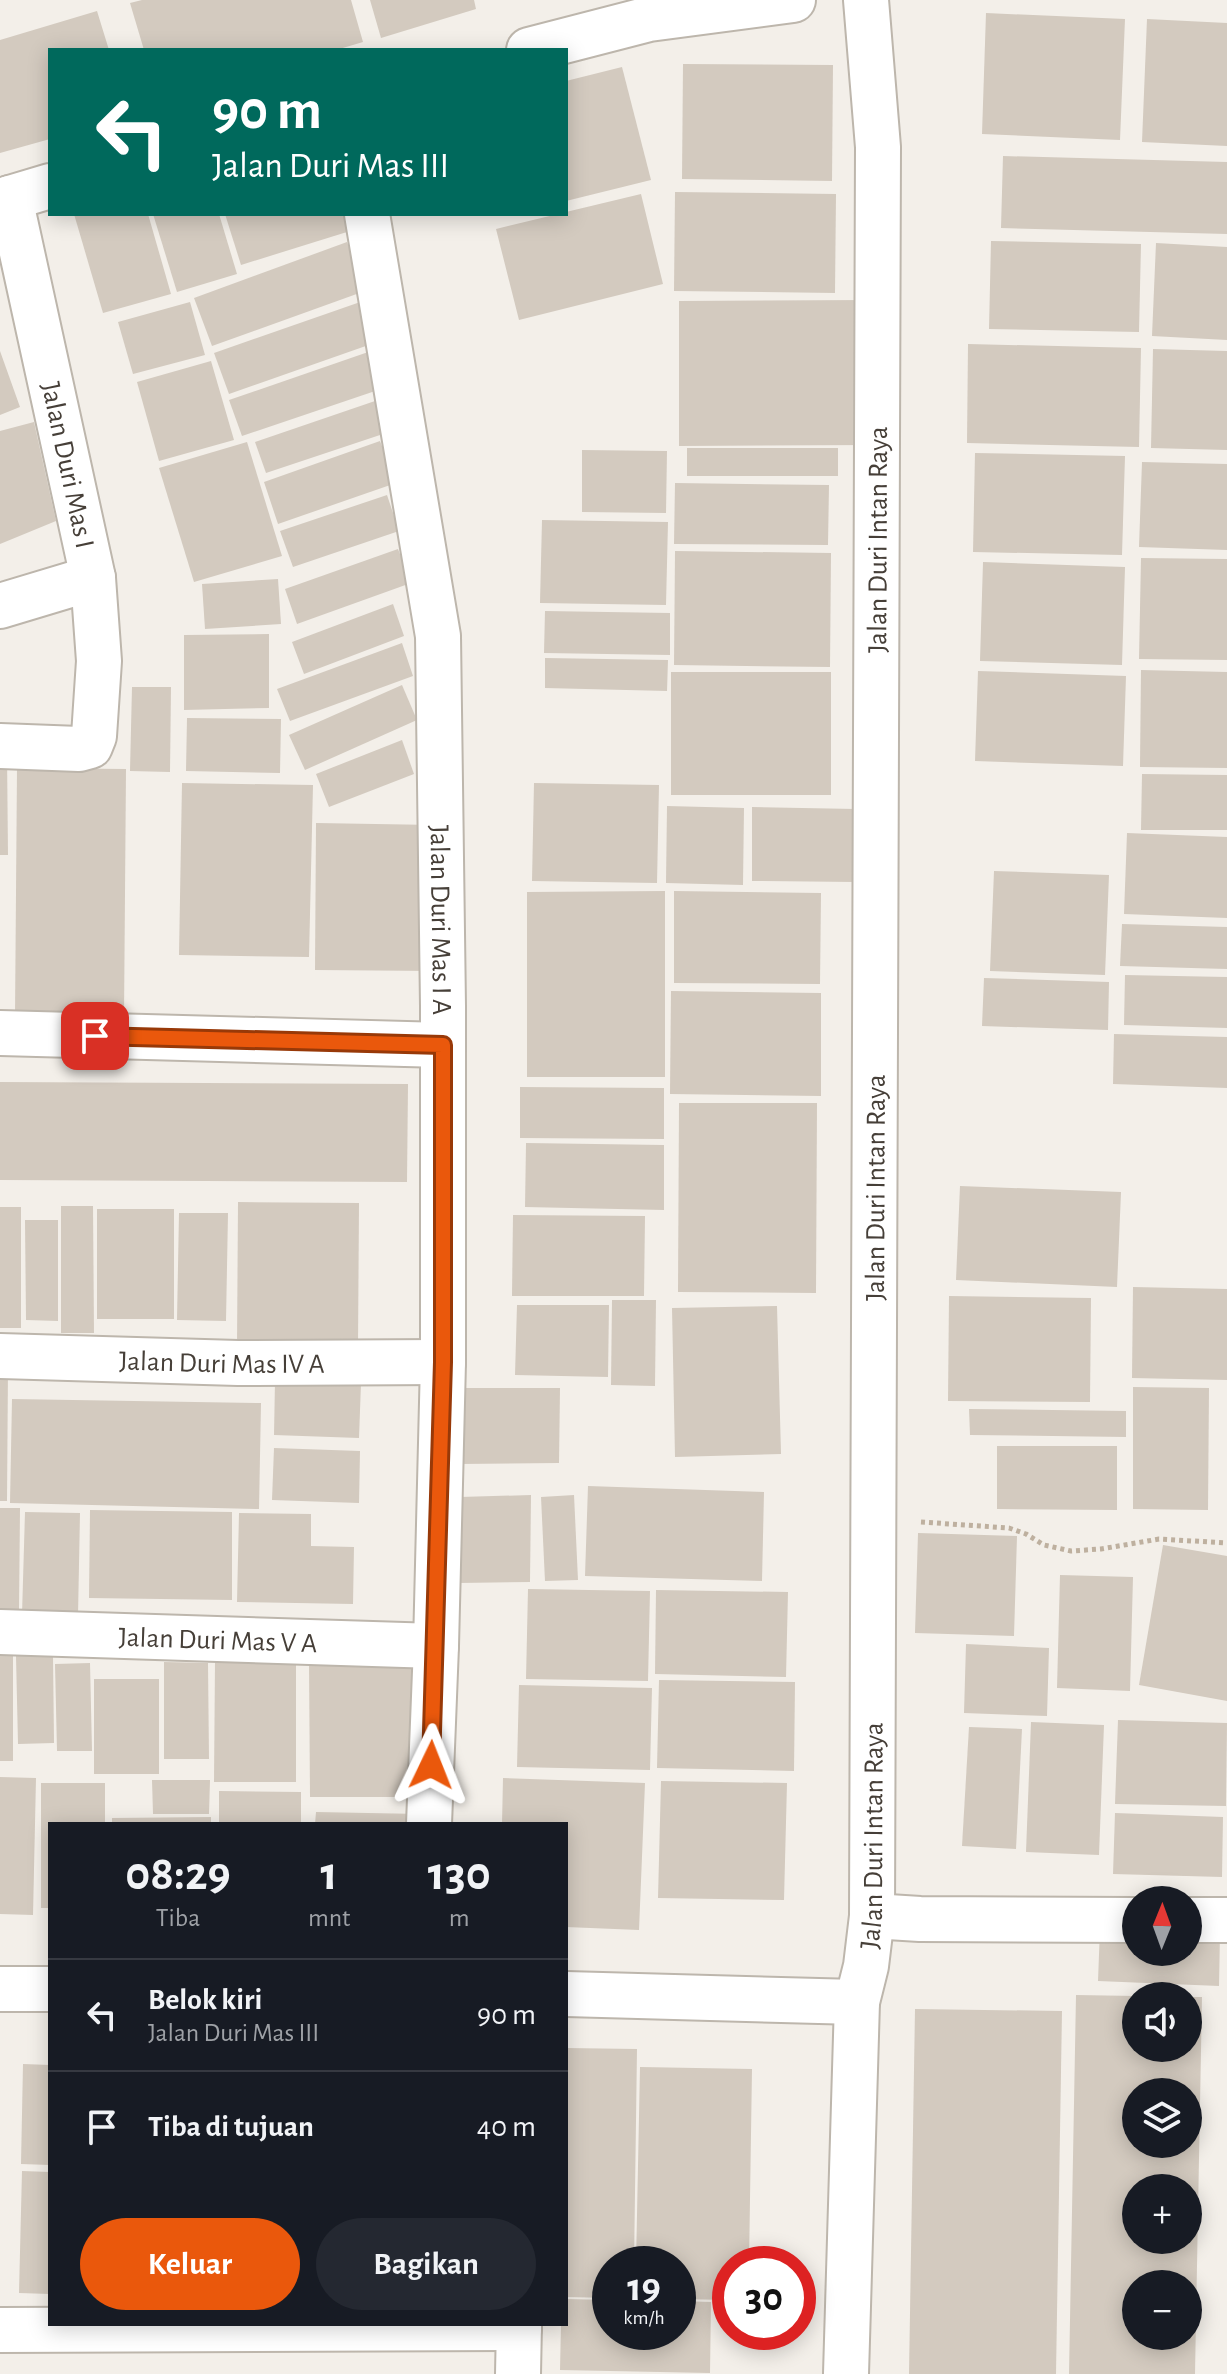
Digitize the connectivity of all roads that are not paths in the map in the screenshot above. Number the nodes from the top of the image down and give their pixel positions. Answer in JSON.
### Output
{"nodes":[{"id":1,"x":793,"y":0,"type":"edge"},
{"id":2,"x":866,"y":0,"type":"edge"},
{"id":3,"x":537,"y":48,"type":"edge"},
{"id":4,"x":20,"y":195,"type":"edge"},
{"id":5,"x":367,"y":216,"type":"edge"},
{"id":6,"x":93,"y":578,"type":"junction"},
{"id":7,"x":0,"y":606,"type":"edge"},
{"id":8,"x":0,"y":746,"type":"edge"},
{"id":9,"x":0,"y":1033,"type":"edge"},
{"id":10,"x":443,"y":1045,"type":"junction"},
{"id":11,"x":0,"y":1356,"type":"edge"},
{"id":12,"x":443,"y":1362,"type":"junction"},
{"id":13,"x":0,"y":1632,"type":"edge"},
{"id":14,"x":436,"y":1646,"type":"junction"},
{"id":15,"x":429,"y":1822,"type":"edge"},
{"id":16,"x":872,"y":1916,"type":"junction"},
{"id":17,"x":1122,"y":1920,"type":"edge"},
{"id":18,"x":1202,"y":1920,"type":"edge"},
{"id":19,"x":1227,"y":1920,"type":"edge"},
{"id":20,"x":0,"y":1989,"type":"edge"},
{"id":21,"x":48,"y":1989,"type":"edge"},
{"id":22,"x":568,"y":1994,"type":"edge"},
{"id":23,"x":857,"y":2002,"type":"junction"},
{"id":24,"x":519,"y":2326,"type":"edge"},
{"id":25,"x":0,"y":2330,"type":"edge"},
{"id":26,"x":518,"y":2374,"type":"edge"},
{"id":27,"x":846,"y":2374,"type":"edge"}],
"edges":[{"from":1,"to":3,"type":"street"},
{"from":2,"to":16,"type":"street","name":"Jalan Duri Intan Raya"},
{"from":4,"to":6,"type":"street","name":"Jalan Duri Mas I"},
{"from":5,"to":10,"type":"street","name":"Jalan Duri Mas I A"},
{"from":6,"to":7,"type":"street"},
{"from":6,"to":8,"type":"street","name":"Jalan Duri Mas I"},
{"from":9,"to":10,"type":"street"},
{"from":10,"to":12,"type":"street","name":"Jalan Duri Mas I A"},
{"from":11,"to":12,"type":"street","name":"Jalan Duri Mas IV A"},
{"from":12,"to":14,"type":"street","name":"Jalan Duri Mas I A"},
{"from":13,"to":14,"type":"street","name":"Jalan Duri Mas V A"},
{"from":14,"to":15,"type":"street","name":"Jalan Duri Mas I A"},
{"from":16,"to":17,"type":"street"},
{"from":16,"to":23,"type":"street","name":"Jalan Duri Intan Raya"},
{"from":18,"to":19,"type":"street"},
{"from":20,"to":21,"type":"street"},
{"from":22,"to":23,"type":"street"},
{"from":23,"to":27,"type":"street","name":"Jalan Duri Intan Raya"},
{"from":24,"to":25,"type":"street"},
{"from":24,"to":26,"type":"street"}]}
